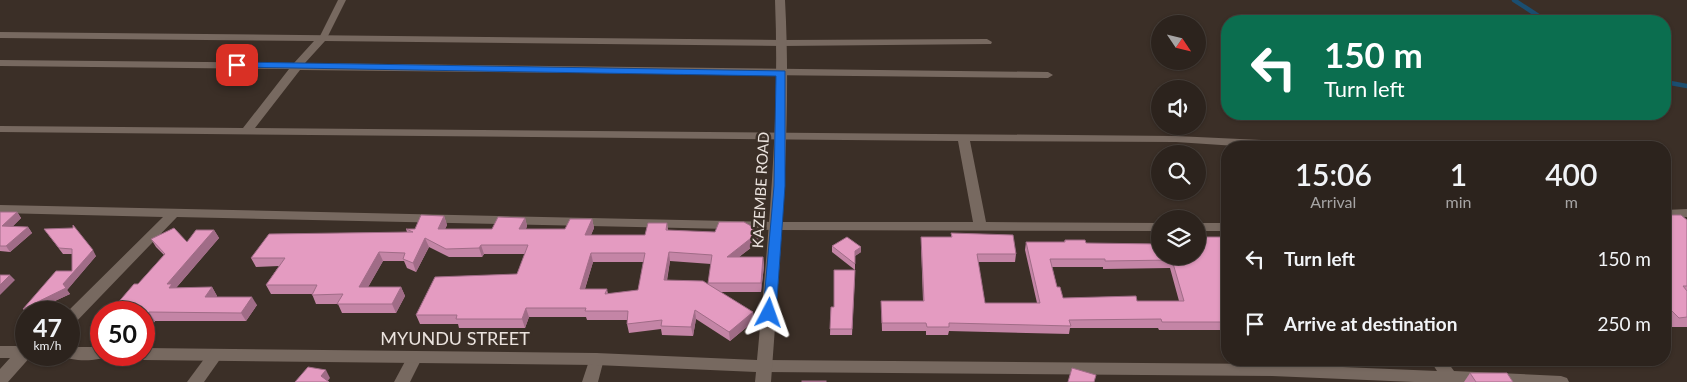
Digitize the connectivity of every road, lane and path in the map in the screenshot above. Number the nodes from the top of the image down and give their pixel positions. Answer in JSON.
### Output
{"nodes":[{"id":1,"x":342,"y":0,"type":"edge"},
{"id":2,"x":780,"y":0,"type":"edge"},
{"id":3,"x":0,"y":35,"type":"edge"},
{"id":4,"x":323,"y":38,"type":"junction"},
{"id":5,"x":987,"y":42,"type":"dead end"},
{"id":6,"x":782,"y":43,"type":"junction"},
{"id":7,"x":0,"y":62,"type":"edge"},
{"id":8,"x":297,"y":66,"type":"junction"},
{"id":9,"x":781,"y":73,"type":"junction"},
{"id":10,"x":1048,"y":75,"type":"dead end"},
{"id":11,"x":0,"y":129,"type":"edge"},
{"id":12,"x":247,"y":130,"type":"junction"},
{"id":13,"x":780,"y":134,"type":"junction"},
{"id":14,"x":963,"y":137,"type":"junction"},
{"id":15,"x":1221,"y":141,"type":"edge"},
{"id":16,"x":0,"y":209,"type":"edge"},
{"id":17,"x":174,"y":213,"type":"junction"},
{"id":18,"x":1687,"y":213,"type":"edge"},
{"id":19,"x":1671,"y":214,"type":"edge"},
{"id":20,"x":776,"y":226,"type":"junction"},
{"id":21,"x":980,"y":226,"type":"junction"},
{"id":22,"x":1151,"y":226,"type":"edge"},
{"id":23,"x":1206,"y":227,"type":"edge"},
{"id":24,"x":1221,"y":227,"type":"edge"},
{"id":25,"x":80,"y":309,"type":"edge"},
{"id":26,"x":0,"y":352,"type":"edge"},
{"id":27,"x":15,"y":352,"type":"edge"},
{"id":28,"x":155,"y":354,"type":"edge"},
{"id":29,"x":215,"y":355,"type":"junction"},
{"id":30,"x":414,"y":358,"type":"junction"},
{"id":31,"x":596,"y":359,"type":"junction"},
{"id":32,"x":15,"y":363,"type":"edge"},
{"id":33,"x":765,"y":366,"type":"junction"},
{"id":34,"x":1442,"y":366,"type":"edge"},
{"id":35,"x":1110,"y":376,"type":"edge"},
{"id":36,"x":1451,"y":379,"type":"edge"},
{"id":37,"x":0,"y":380,"type":"edge"},
{"id":38,"x":194,"y":382,"type":"edge"},
{"id":39,"x":402,"y":382,"type":"edge"},
{"id":40,"x":590,"y":382,"type":"edge"},
{"id":41,"x":763,"y":382,"type":"edge"},
{"id":42,"x":1561,"y":382,"type":"edge"}],
"edges":[{"from":1,"to":4,"type":"lane"},
{"from":2,"to":6,"type":"street","name":"KAZEMBE ROAD"},
{"from":3,"to":4,"type":"street"},
{"from":4,"to":6,"type":"street"},
{"from":4,"to":8,"type":"street"},
{"from":5,"to":6,"type":"street"},
{"from":6,"to":9,"type":"street","name":"KAZEMBE ROAD"},
{"from":7,"to":8,"type":"street"},
{"from":8,"to":9,"type":"street"},
{"from":8,"to":12,"type":"street"},
{"from":9,"to":10,"type":"street"},
{"from":9,"to":13,"type":"street","name":"KAZEMBE ROAD"},
{"from":11,"to":12,"type":"street"},
{"from":12,"to":13,"type":"street"},
{"from":13,"to":14,"type":"street"},
{"from":13,"to":20,"type":"street","name":"KAZEMBE ROAD"},
{"from":14,"to":15,"type":"street"},
{"from":14,"to":21,"type":"street"},
{"from":16,"to":17,"type":"street"},
{"from":17,"to":20,"type":"street"},
{"from":17,"to":25,"type":"street"},
{"from":18,"to":19,"type":"street"},
{"from":20,"to":21,"type":"street"},
{"from":20,"to":33,"type":"street","name":"KAZEMBE ROAD"},
{"from":21,"to":22,"type":"street"},
{"from":23,"to":24,"type":"street"},
{"from":26,"to":27,"type":"street"},
{"from":28,"to":29,"type":"street","name":"MYUNDU STREET"},
{"from":29,"to":30,"type":"street","name":"MYUNDU STREET"},
{"from":29,"to":38,"type":"street"},
{"from":30,"to":31,"type":"street","name":"MYUNDU STREET"},
{"from":30,"to":39,"type":"street"},
{"from":31,"to":33,"type":"street","name":"MYUNDU STREET"},
{"from":31,"to":40,"type":"street"},
{"from":32,"to":37,"type":"street"},
{"from":33,"to":35,"type":"street","name":"MYUNDU STREET"},
{"from":33,"to":41,"type":"street","name":"KAZEMBE ROAD"},
{"from":34,"to":36,"type":"street"},
{"from":35,"to":36,"type":"street","name":"MYUNDU STREET"},
{"from":36,"to":42,"type":"street","name":"MYUNDU STREET"}]}
